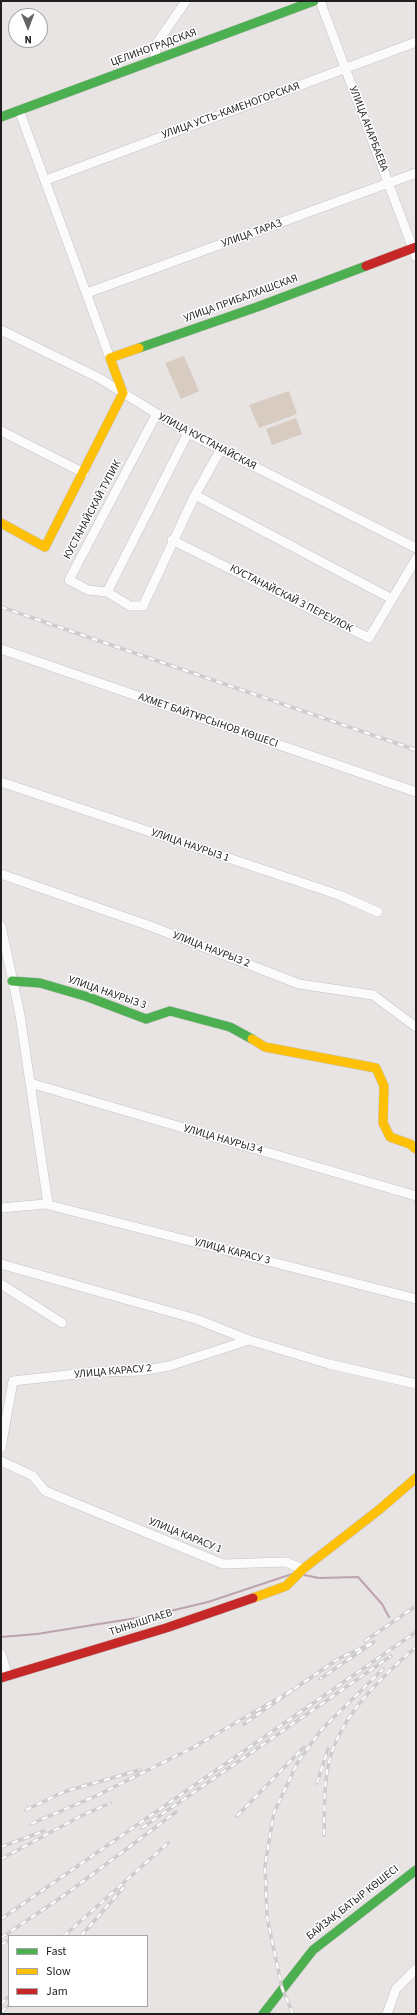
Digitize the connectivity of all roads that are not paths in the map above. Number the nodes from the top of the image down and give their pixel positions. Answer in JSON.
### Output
{"nodes":[{"id":1,"x":186,"y":1,"type":"edge"},
{"id":2,"x":314,"y":1,"type":"edge"},
{"id":3,"x":320,"y":1,"type":"edge"},
{"id":4,"x":416,"y":42,"type":"edge"},
{"id":5,"x":154,"y":61,"type":"junction"},
{"id":6,"x":345,"y":69,"type":"junction"},
{"id":7,"x":20,"y":110,"type":"junction"},
{"id":8,"x":1,"y":117,"type":"edge"},
{"id":9,"x":416,"y":173,"type":"edge"},
{"id":10,"x":46,"y":180,"type":"junction"},
{"id":11,"x":389,"y":183,"type":"junction"},
{"id":12,"x":415,"y":251,"type":"edge"},
{"id":13,"x":88,"y":293,"type":"junction"},
{"id":14,"x":1,"y":330,"type":"edge"},
{"id":15,"x":110,"y":358,"type":"junction"},
{"id":16,"x":123,"y":393,"type":"junction"},
{"id":17,"x":156,"y":415,"type":"junction"},
{"id":18,"x":1,"y":431,"type":"edge"},
{"id":19,"x":188,"y":433,"type":"junction"},
{"id":20,"x":221,"y":449,"type":"junction"},
{"id":21,"x":84,"y":473,"type":"junction"},
{"id":22,"x":195,"y":495,"type":"junction"},
{"id":23,"x":1,"y":523,"type":"edge"},
{"id":24,"x":172,"y":540,"type":"junction"},
{"id":25,"x":416,"y":548,"type":"edge"},
{"id":26,"x":416,"y":559,"type":"edge"},
{"id":27,"x":107,"y":592,"type":"junction"},
{"id":28,"x":392,"y":599,"type":"junction"},
{"id":29,"x":1,"y":649,"type":"edge"},
{"id":30,"x":1,"y":782,"type":"edge"},
{"id":31,"x":416,"y":792,"type":"edge"},
{"id":32,"x":1,"y":874,"type":"edge"},
{"id":33,"x":378,"y":912,"type":"dead end"},
{"id":34,"x":1,"y":926,"type":"edge"},
{"id":35,"x":12,"y":981,"type":"junction"},
{"id":36,"x":416,"y":1027,"type":"edge"},
{"id":37,"x":30,"y":1083,"type":"junction"},
{"id":38,"x":416,"y":1149,"type":"edge"},
{"id":39,"x":416,"y":1196,"type":"edge"},
{"id":40,"x":48,"y":1204,"type":"junction"},
{"id":41,"x":1,"y":1208,"type":"edge"},
{"id":42,"x":1,"y":1264,"type":"edge"},
{"id":43,"x":1,"y":1284,"type":"edge"},
{"id":44,"x":416,"y":1299,"type":"edge"},
{"id":45,"x":62,"y":1323,"type":"dead end"},
{"id":46,"x":249,"y":1340,"type":"junction"},
{"id":47,"x":416,"y":1384,"type":"edge"},
{"id":48,"x":1,"y":1448,"type":"edge"},
{"id":49,"x":1,"y":1461,"type":"edge"},
{"id":50,"x":416,"y":1478,"type":"edge"},
{"id":51,"x":303,"y":1569,"type":"junction"},
{"id":52,"x":1,"y":1654,"type":"edge"},
{"id":53,"x":4,"y":1677,"type":"edge"},
{"id":54,"x":416,"y":1870,"type":"edge"},
{"id":55,"x":416,"y":1969,"type":"edge"},
{"id":56,"x":263,"y":2014,"type":"edge"},
{"id":57,"x":387,"y":2014,"type":"edge"}],
"edges":[{"from":1,"to":5,"type":"street"},
{"from":2,"to":5,"type":"street","name":"ЦЕЛИНОГРАДСКАЯ"},
{"from":3,"to":6,"type":"street","name":"УЛИЦА АНАРБАЕВА"},
{"from":4,"to":6,"type":"street","name":"УЛИЦА УСТЬ-КАМЕНОГОРСКАЯ"},
{"from":5,"to":7,"type":"street","name":"ЦЕЛИНОГРАДСКАЯ"},
{"from":6,"to":10,"type":"street","name":"УЛИЦА УСТЬ-КАМЕНОГОРСКАЯ"},
{"from":6,"to":11,"type":"street","name":"УЛИЦА АНАРБАЕВА"},
{"from":7,"to":8,"type":"street","name":"ЦЕЛИНОГРАДСКАЯ"},
{"from":7,"to":10,"type":"street"},
{"from":9,"to":11,"type":"street","name":"УЛИЦА ТАРАЗ"},
{"from":10,"to":13,"type":"street"},
{"from":11,"to":12,"type":"street","name":"УЛИЦА АНАРБАЕВА"},
{"from":11,"to":13,"type":"street","name":"УЛИЦА ТАРАЗ"},
{"from":12,"to":15,"type":"street","name":"УЛИЦА ПРИБАЛХАШСКАЯ"},
{"from":13,"to":15,"type":"street"},
{"from":14,"to":16,"type":"street","name":"УЛИЦА КУСТАНАЙСКАЯ"},
{"from":15,"to":16,"type":"street"},
{"from":16,"to":17,"type":"street","name":"УЛИЦА КУСТАНАЙСКАЯ"},
{"from":16,"to":21,"type":"street"},
{"from":17,"to":19,"type":"street","name":"УЛИЦА КУСТАНАЙСКАЯ"},
{"from":17,"to":27,"type":"street","name":"КУСТАНАЙСКАЙ ТУПИК"},
{"from":18,"to":21,"type":"street"},
{"from":19,"to":20,"type":"street","name":"УЛИЦА КУСТАНАЙСКАЯ"},
{"from":19,"to":27,"type":"street"},
{"from":20,"to":22,"type":"street","name":"КУСТАНАЙСКАЙ ТУПИК"},
{"from":20,"to":25,"type":"street","name":"УЛИЦА КУСТАНАЙСКАЯ"},
{"from":21,"to":23,"type":"street"},
{"from":22,"to":24,"type":"street","name":"КУСТАНАЙСКАЙ ТУПИК"},
{"from":22,"to":28,"type":"street"},
{"from":24,"to":27,"type":"street","name":"КУСТАНАЙСКАЙ ТУПИК"},
{"from":24,"to":28,"type":"street","name":"КУСТАНАЙСКАЙ 3 ПЕРЕУЛОК"},
{"from":26,"to":28,"type":"street","name":"КУСТАНАЙСКАЙ 3 ПЕРЕУЛОК"},
{"from":29,"to":31,"type":"street","name":"АХМЕТ БАЙТҰРСЫНОВ КӨШЕСІ"},
{"from":30,"to":33,"type":"street","name":"УЛИЦА НАУРЫЗ 1"},
{"from":32,"to":36,"type":"street","name":"УЛИЦА НАУРЫЗ 2"},
{"from":34,"to":35,"type":"street"},
{"from":35,"to":37,"type":"street"},
{"from":35,"to":38,"type":"street","name":"УЛИЦА НАУРЫЗ 3"},
{"from":37,"to":39,"type":"street","name":"УЛИЦА НАУРЫЗ 4"},
{"from":37,"to":40,"type":"street"},
{"from":40,"to":41,"type":"street","name":"УЛИЦА КАРАСУ 3"},
{"from":40,"to":44,"type":"street","name":"УЛИЦА КАРАСУ 3"},
{"from":42,"to":46,"type":"street"},
{"from":43,"to":45,"type":"street"},
{"from":46,"to":47,"type":"street"},
{"from":46,"to":48,"type":"street","name":"УЛИЦА КАРАСУ 2"},
{"from":49,"to":51,"type":"street","name":"УЛИЦА КАРАСУ 1"},
{"from":50,"to":51,"type":"street"},
{"from":51,"to":53,"type":"street","name":"ТЫНЫШПАЕВ"},
{"from":52,"to":53,"type":"street"},
{"from":54,"to":56,"type":"street","name":"БАЙЗАҚ БАТЫР КӨШЕСІ"},
{"from":55,"to":57,"type":"street"}]}
